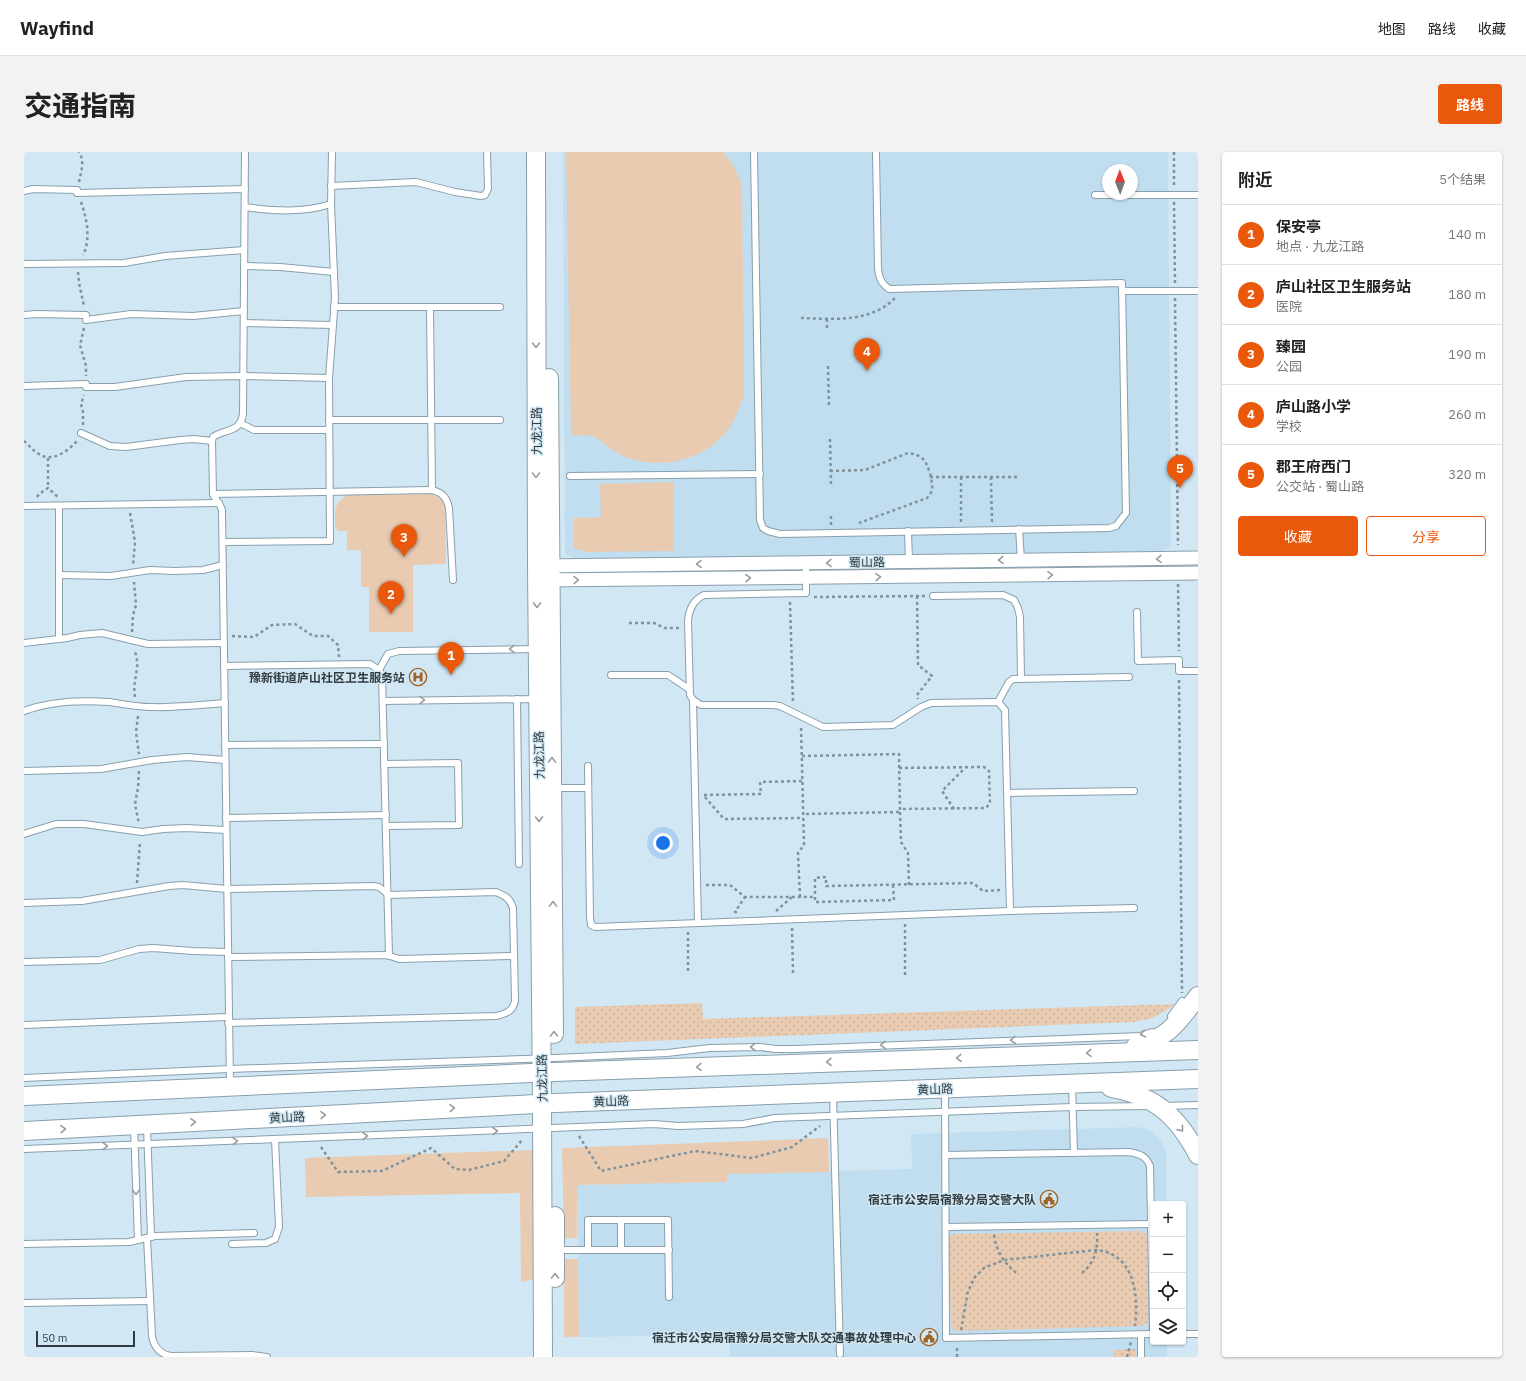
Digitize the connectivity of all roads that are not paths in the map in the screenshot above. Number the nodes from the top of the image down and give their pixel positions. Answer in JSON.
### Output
{"nodes":[{"id":1,"x":245,"y":152,"type":"edge"},
{"id":2,"x":332,"y":152,"type":"edge"},
{"id":3,"x":487,"y":152,"type":"edge"},
{"id":4,"x":536,"y":152,"type":"edge"},
{"id":5,"x":546,"y":152,"type":"edge"},
{"id":6,"x":754,"y":152,"type":"edge"},
{"id":7,"x":876,"y":152,"type":"edge"},
{"id":8,"x":331,"y":186,"type":"junction"},
{"id":9,"x":245,"y":189,"type":"junction"},
{"id":10,"x":24,"y":191,"type":"edge"},
{"id":11,"x":1095,"y":195,"type":"dead end"},
{"id":12,"x":1198,"y":195,"type":"edge"},
{"id":13,"x":331,"y":204,"type":"junction"},
{"id":14,"x":245,"y":207,"type":"junction"},
{"id":15,"x":244,"y":250,"type":"junction"},
{"id":16,"x":24,"y":264,"type":"edge"},
{"id":17,"x":244,"y":266,"type":"junction"},
{"id":18,"x":334,"y":272,"type":"junction"},
{"id":19,"x":1122,"y":291,"type":"junction"},
{"id":20,"x":1198,"y":291,"type":"edge"},
{"id":21,"x":334,"y":307,"type":"junction"},
{"id":22,"x":430,"y":307,"type":"junction"},
{"id":23,"x":500,"y":307,"type":"dead end"},
{"id":24,"x":244,"y":311,"type":"junction"},
{"id":25,"x":24,"y":315,"type":"edge"},
{"id":26,"x":244,"y":323,"type":"junction"},
{"id":27,"x":332,"y":325,"type":"junction"},
{"id":28,"x":243,"y":376,"type":"junction"},
{"id":29,"x":329,"y":378,"type":"junction"},
{"id":30,"x":24,"y":386,"type":"edge"},
{"id":31,"x":329,"y":420,"type":"junction"},
{"id":32,"x":500,"y":420,"type":"dead end"},
{"id":33,"x":431,"y":421,"type":"junction"},
{"id":34,"x":240,"y":423,"type":"junction"},
{"id":35,"x":329,"y":430,"type":"junction"},
{"id":36,"x":81,"y":433,"type":"dead end"},
{"id":37,"x":212,"y":441,"type":"junction"},
{"id":38,"x":760,"y":474,"type":"junction"},
{"id":39,"x":570,"y":476,"type":"dead end"},
{"id":40,"x":432,"y":490,"type":"junction"},
{"id":41,"x":330,"y":493,"type":"junction"},
{"id":42,"x":213,"y":494,"type":"junction"},
{"id":43,"x":219,"y":503,"type":"junction"},
{"id":44,"x":24,"y":506,"type":"edge"},
{"id":45,"x":59,"y":506,"type":"junction"},
{"id":46,"x":1019,"y":529,"type":"junction"},
{"id":47,"x":908,"y":531,"type":"junction"},
{"id":48,"x":223,"y":542,"type":"junction"},
{"id":49,"x":1198,"y":558,"type":"edge"},
{"id":50,"x":1020,"y":560,"type":"junction"},
{"id":51,"x":909,"y":562,"type":"junction"},
{"id":52,"x":806,"y":563,"type":"junction"},
{"id":53,"x":223,"y":565,"type":"junction"},
{"id":54,"x":544,"y":573,"type":"junction"},
{"id":55,"x":1198,"y":573,"type":"edge"},
{"id":56,"x":59,"y":575,"type":"junction"},
{"id":57,"x":806,"y":577,"type":"junction"},
{"id":58,"x":453,"y":580,"type":"dead end"},
{"id":59,"x":933,"y":596,"type":"road end"},
{"id":60,"x":1137,"y":612,"type":"dead end"},
{"id":61,"x":59,"y":639,"type":"junction"},
{"id":62,"x":24,"y":643,"type":"edge"},
{"id":63,"x":224,"y":643,"type":"junction"},
{"id":64,"x":544,"y":649,"type":"junction"},
{"id":65,"x":224,"y":666,"type":"junction"},
{"id":66,"x":379,"y":670,"type":"junction"},
{"id":67,"x":1198,"y":671,"type":"edge"},
{"id":68,"x":611,"y":675,"type":"dead end"},
{"id":69,"x":1130,"y":677,"type":"dead end"},
{"id":70,"x":1021,"y":679,"type":"junction"},
{"id":71,"x":689,"y":689,"type":"junction"},
{"id":72,"x":517,"y":699,"type":"junction"},
{"id":73,"x":545,"y":699,"type":"junction"},
{"id":74,"x":693,"y":700,"type":"junction"},
{"id":75,"x":383,"y":701,"type":"junction"},
{"id":76,"x":998,"y":702,"type":"junction"},
{"id":77,"x":225,"y":703,"type":"junction"},
{"id":78,"x":24,"y":711,"type":"edge"},
{"id":79,"x":384,"y":744,"type":"junction"},
{"id":80,"x":225,"y":745,"type":"junction"},
{"id":81,"x":225,"y":760,"type":"junction"},
{"id":82,"x":384,"y":764,"type":"junction"},
{"id":83,"x":588,"y":766,"type":"dead end"},
{"id":84,"x":24,"y":771,"type":"edge"},
{"id":85,"x":546,"y":788,"type":"junction"},
{"id":86,"x":588,"y":788,"type":"junction"},
{"id":87,"x":1134,"y":791,"type":"dead end"},
{"id":88,"x":1007,"y":793,"type":"junction"},
{"id":89,"x":386,"y":815,"type":"junction"},
{"id":90,"x":226,"y":818,"type":"junction"},
{"id":91,"x":386,"y":826,"type":"junction"},
{"id":92,"x":226,"y":830,"type":"junction"},
{"id":93,"x":24,"y":834,"type":"edge"},
{"id":94,"x":519,"y":864,"type":"dead end"},
{"id":95,"x":227,"y":890,"type":"junction"},
{"id":96,"x":388,"y":894,"type":"junction"},
{"id":97,"x":24,"y":903,"type":"edge"},
{"id":98,"x":1134,"y":908,"type":"dead end"},
{"id":99,"x":1010,"y":911,"type":"junction"},
{"id":100,"x":698,"y":923,"type":"junction"},
{"id":101,"x":228,"y":954,"type":"junction"},
{"id":102,"x":389,"y":956,"type":"junction"},
{"id":103,"x":514,"y":956,"type":"junction"},
{"id":104,"x":24,"y":962,"type":"edge"},
{"id":105,"x":1190,"y":999,"type":"edge"},
{"id":106,"x":228,"y":1020,"type":"junction"},
{"id":107,"x":1166,"y":1021,"type":"dead end"},
{"id":108,"x":24,"y":1025,"type":"edge"},
{"id":109,"x":1157,"y":1029,"type":"dead end"},
{"id":110,"x":1198,"y":1050,"type":"edge"},
{"id":111,"x":1116,"y":1052,"type":"junction"},
{"id":112,"x":548,"y":1065,"type":"junction"},
{"id":113,"x":24,"y":1078,"type":"edge"},
{"id":114,"x":230,"y":1078,"type":"junction"},
{"id":115,"x":1198,"y":1079,"type":"edge"},
{"id":116,"x":1079,"y":1083,"type":"junction"},
{"id":117,"x":945,"y":1088,"type":"junction"},
{"id":118,"x":833,"y":1092,"type":"junction"},
{"id":119,"x":24,"y":1096,"type":"edge"},
{"id":120,"x":548,"y":1103,"type":"junction"},
{"id":121,"x":1198,"y":1105,"type":"edge"},
{"id":122,"x":1160,"y":1106,"type":"junction"},
{"id":123,"x":1072,"y":1108,"type":"junction"},
{"id":124,"x":945,"y":1112,"type":"junction"},
{"id":125,"x":834,"y":1116,"type":"junction"},
{"id":126,"x":140,"y":1125,"type":"junction"},
{"id":127,"x":543,"y":1129,"type":"junction"},
{"id":128,"x":24,"y":1131,"type":"edge"},
{"id":129,"x":275,"y":1139,"type":"junction"},
{"id":130,"x":148,"y":1144,"type":"junction"},
{"id":131,"x":134,"y":1145,"type":"junction"},
{"id":132,"x":24,"y":1149,"type":"edge"},
{"id":133,"x":1074,"y":1153,"type":"junction"},
{"id":134,"x":945,"y":1155,"type":"junction"},
{"id":135,"x":1198,"y":1155,"type":"edge"},
{"id":136,"x":1151,"y":1201,"type":"edge"},
{"id":137,"x":621,"y":1220,"type":"junction"},
{"id":138,"x":1150,"y":1224,"type":"edge"},
{"id":139,"x":946,"y":1227,"type":"junction"},
{"id":140,"x":254,"y":1233,"type":"dead end"},
{"id":141,"x":1151,"y":1237,"type":"edge"},
{"id":142,"x":149,"y":1238,"type":"junction"},
{"id":143,"x":138,"y":1240,"type":"junction"},
{"id":144,"x":24,"y":1244,"type":"edge"},
{"id":145,"x":232,"y":1244,"type":"dead end"},
{"id":146,"x":549,"y":1250,"type":"junction"},
{"id":147,"x":588,"y":1250,"type":"junction"},
{"id":148,"x":622,"y":1250,"type":"junction"},
{"id":149,"x":669,"y":1250,"type":"junction"},
{"id":150,"x":669,"y":1297,"type":"dead end"},
{"id":151,"x":150,"y":1301,"type":"junction"},
{"id":152,"x":24,"y":1302,"type":"edge"},
{"id":153,"x":1153,"y":1309,"type":"edge"},
{"id":154,"x":1150,"y":1334,"type":"edge"},
{"id":155,"x":1186,"y":1334,"type":"edge"},
{"id":156,"x":1198,"y":1334,"type":"edge"},
{"id":157,"x":1141,"y":1335,"type":"junction"},
{"id":158,"x":840,"y":1354,"type":"dead end"},
{"id":159,"x":267,"y":1357,"type":"edge"},
{"id":160,"x":543,"y":1357,"type":"edge"},
{"id":161,"x":555,"y":1357,"type":"edge"},
{"id":162,"x":1141,"y":1357,"type":"edge"}],
"edges":[{"from":1,"to":9,"type":"lane"},
{"from":2,"to":8,"type":"lane"},
{"from":3,"to":8,"type":"lane"},
{"from":4,"to":54,"type":"main road","name":"九龙江路","one_way":true},
{"from":5,"to":54,"type":"main road","name":"九龙江路"},
{"from":6,"to":38,"type":"lane"},
{"from":7,"to":19,"type":"lane"},
{"from":8,"to":13,"type":"lane"},
{"from":9,"to":10,"type":"lane"},
{"from":9,"to":14,"type":"lane"},
{"from":11,"to":12,"type":"lane"},
{"from":13,"to":14,"type":"lane"},
{"from":13,"to":18,"type":"lane"},
{"from":14,"to":15,"type":"lane"},
{"from":15,"to":16,"type":"lane"},
{"from":15,"to":17,"type":"lane"},
{"from":17,"to":18,"type":"lane"},
{"from":17,"to":24,"type":"lane"},
{"from":18,"to":21,"type":"lane"},
{"from":19,"to":20,"type":"lane"},
{"from":19,"to":46,"type":"lane"},
{"from":21,"to":22,"type":"lane"},
{"from":21,"to":27,"type":"lane"},
{"from":22,"to":23,"type":"lane"},
{"from":22,"to":33,"type":"lane"},
{"from":24,"to":25,"type":"lane"},
{"from":24,"to":26,"type":"lane"},
{"from":26,"to":27,"type":"lane"},
{"from":26,"to":28,"type":"lane"},
{"from":27,"to":29,"type":"lane"},
{"from":28,"to":29,"type":"lane"},
{"from":28,"to":30,"type":"lane"},
{"from":28,"to":34,"type":"lane"},
{"from":29,"to":31,"type":"lane"},
{"from":31,"to":33,"type":"lane"},
{"from":31,"to":35,"type":"lane"},
{"from":32,"to":33,"type":"lane"},
{"from":33,"to":40,"type":"lane"},
{"from":34,"to":35,"type":"lane"},
{"from":34,"to":37,"type":"lane"},
{"from":35,"to":41,"type":"lane"},
{"from":36,"to":37,"type":"lane"},
{"from":37,"to":42,"type":"lane"},
{"from":38,"to":39,"type":"lane"},
{"from":38,"to":47,"type":"lane"},
{"from":40,"to":41,"type":"lane"},
{"from":40,"to":58,"type":"lane"},
{"from":41,"to":42,"type":"lane"},
{"from":41,"to":48,"type":"lane"},
{"from":42,"to":43,"type":"lane"},
{"from":43,"to":45,"type":"lane"},
{"from":43,"to":48,"type":"lane"},
{"from":44,"to":45,"type":"lane"},
{"from":45,"to":56,"type":"lane"},
{"from":46,"to":47,"type":"lane"},
{"from":46,"to":50,"type":"lane"},
{"from":47,"to":51,"type":"lane"},
{"from":48,"to":53,"type":"lane"},
{"from":49,"to":50,"type":"street","name":"蜀山路","one_way":true},
{"from":50,"to":51,"type":"street","name":"蜀山路","one_way":true},
{"from":51,"to":52,"type":"street","name":"蜀山路","one_way":true},
{"from":52,"to":54,"type":"street","name":"蜀山路","one_way":true},
{"from":52,"to":57,"type":"lane"},
{"from":53,"to":56,"type":"lane"},
{"from":53,"to":63,"type":"lane"},
{"from":54,"to":57,"type":"street","name":"蜀山路","one_way":true},
{"from":54,"to":64,"type":"main road","name":"九龙江路"},
{"from":57,"to":55,"type":"street","name":"蜀山路","one_way":true},
{"from":56,"to":61,"type":"lane"},
{"from":57,"to":71,"type":"lane"},
{"from":59,"to":70,"type":"lane"},
{"from":60,"to":67,"type":"lane"},
{"from":61,"to":62,"type":"lane"},
{"from":61,"to":63,"type":"lane"},
{"from":63,"to":65,"type":"lane"},
{"from":64,"to":66,"type":"lane","one_way":true},
{"from":64,"to":73,"type":"main road","name":"九龙江路"},
{"from":65,"to":66,"type":"lane"},
{"from":65,"to":77,"type":"lane"},
{"from":66,"to":75,"type":"lane"},
{"from":68,"to":71,"type":"lane"},
{"from":69,"to":70,"type":"lane"},
{"from":70,"to":76,"type":"lane"},
{"from":71,"to":74,"type":"lane"},
{"from":72,"to":73,"type":"lane"},
{"from":75,"to":72,"type":"lane","one_way":true},
{"from":72,"to":94,"type":"lane"},
{"from":73,"to":85,"type":"main road","name":"九龙江路"},
{"from":74,"to":76,"type":"lane"},
{"from":74,"to":100,"type":"lane"},
{"from":75,"to":79,"type":"lane"},
{"from":76,"to":88,"type":"lane"},
{"from":77,"to":78,"type":"lane"},
{"from":77,"to":80,"type":"lane"},
{"from":79,"to":80,"type":"lane"},
{"from":79,"to":82,"type":"lane"},
{"from":80,"to":81,"type":"lane"},
{"from":81,"to":84,"type":"lane"},
{"from":81,"to":90,"type":"lane"},
{"from":82,"to":89,"type":"lane"},
{"from":82,"to":91,"type":"lane"},
{"from":83,"to":86,"type":"lane"},
{"from":85,"to":86,"type":"lane"},
{"from":85,"to":112,"type":"main road","name":"九龙江路"},
{"from":86,"to":100,"type":"lane"},
{"from":87,"to":88,"type":"lane"},
{"from":88,"to":99,"type":"lane"},
{"from":89,"to":90,"type":"lane"},
{"from":89,"to":91,"type":"lane"},
{"from":90,"to":92,"type":"lane"},
{"from":91,"to":96,"type":"lane"},
{"from":92,"to":93,"type":"lane"},
{"from":92,"to":95,"type":"lane"},
{"from":95,"to":96,"type":"lane"},
{"from":95,"to":97,"type":"lane"},
{"from":95,"to":101,"type":"lane"},
{"from":96,"to":102,"type":"lane"},
{"from":96,"to":103,"type":"lane"},
{"from":98,"to":99,"type":"lane"},
{"from":99,"to":100,"type":"lane"},
{"from":101,"to":102,"type":"lane"},
{"from":101,"to":104,"type":"lane"},
{"from":101,"to":106,"type":"lane"},
{"from":102,"to":103,"type":"lane"},
{"from":103,"to":106,"type":"lane"},
{"from":105,"to":107,"type":"lane"},
{"from":105,"to":111,"type":"main road"},
{"from":106,"to":108,"type":"lane"},
{"from":106,"to":114,"type":"lane"},
{"from":109,"to":112,"type":"lane","one_way":true},
{"from":110,"to":111,"type":"main road"},
{"from":111,"to":112,"type":"main road","one_way":true},
{"from":112,"to":114,"type":"main road"},
{"from":112,"to":120,"type":"main road","name":"九龙江路"},
{"from":113,"to":114,"type":"lane"},
{"from":114,"to":119,"type":"main road"},
{"from":115,"to":116,"type":"main road","name":"黄山路"},
{"from":116,"to":117,"type":"main road","name":"黄山路"},
{"from":116,"to":122,"type":"main road"},
{"from":116,"to":123,"type":"lane"},
{"from":117,"to":118,"type":"main road","name":"黄山路"},
{"from":117,"to":124,"type":"lane"},
{"from":118,"to":120,"type":"main road","name":"黄山路"},
{"from":118,"to":125,"type":"lane"},
{"from":126,"to":120,"type":"main road","name":"黄山路","one_way":true},
{"from":120,"to":127,"type":"main road","name":"九龙江路"},
{"from":121,"to":122,"type":"lane"},
{"from":122,"to":123,"type":"lane"},
{"from":122,"to":135,"type":"main road","one_way":true},
{"from":123,"to":124,"type":"lane"},
{"from":123,"to":133,"type":"lane"},
{"from":124,"to":125,"type":"lane"},
{"from":124,"to":134,"type":"lane"},
{"from":125,"to":127,"type":"lane"},
{"from":125,"to":158,"type":"lane"},
{"from":128,"to":126,"type":"main road","name":"黄山路","one_way":true},
{"from":126,"to":130,"type":"lane"},
{"from":126,"to":131,"type":"lane"},
{"from":129,"to":127,"type":"lane","one_way":true},
{"from":127,"to":146,"type":"main road","name":"九龙江路"},
{"from":130,"to":129,"type":"lane","one_way":true},
{"from":129,"to":145,"type":"lane"},
{"from":130,"to":131,"type":"lane"},
{"from":130,"to":142,"type":"lane"},
{"from":132,"to":131,"type":"lane","one_way":true},
{"from":131,"to":143,"type":"lane","one_way":true},
{"from":133,"to":134,"type":"lane"},
{"from":133,"to":136,"type":"lane"},
{"from":134,"to":139,"type":"lane"},
{"from":137,"to":147,"type":"lane"},
{"from":137,"to":148,"type":"lane"},
{"from":137,"to":149,"type":"lane"},
{"from":138,"to":139,"type":"lane"},
{"from":139,"to":157,"type":"lane"},
{"from":140,"to":142,"type":"lane"},
{"from":141,"to":153,"type":"lane"},
{"from":142,"to":143,"type":"lane"},
{"from":142,"to":151,"type":"lane"},
{"from":143,"to":144,"type":"lane"},
{"from":146,"to":147,"type":"lane"},
{"from":146,"to":160,"type":"main road","name":"九龙江路"},
{"from":161,"to":146,"type":"main road","name":"九龙江路","one_way":true},
{"from":147,"to":148,"type":"lane"},
{"from":148,"to":149,"type":"lane"},
{"from":149,"to":150,"type":"lane"},
{"from":151,"to":152,"type":"lane"},
{"from":151,"to":159,"type":"lane"},
{"from":154,"to":157,"type":"lane"},
{"from":155,"to":156,"type":"lane"},
{"from":157,"to":162,"type":"lane"}]}
